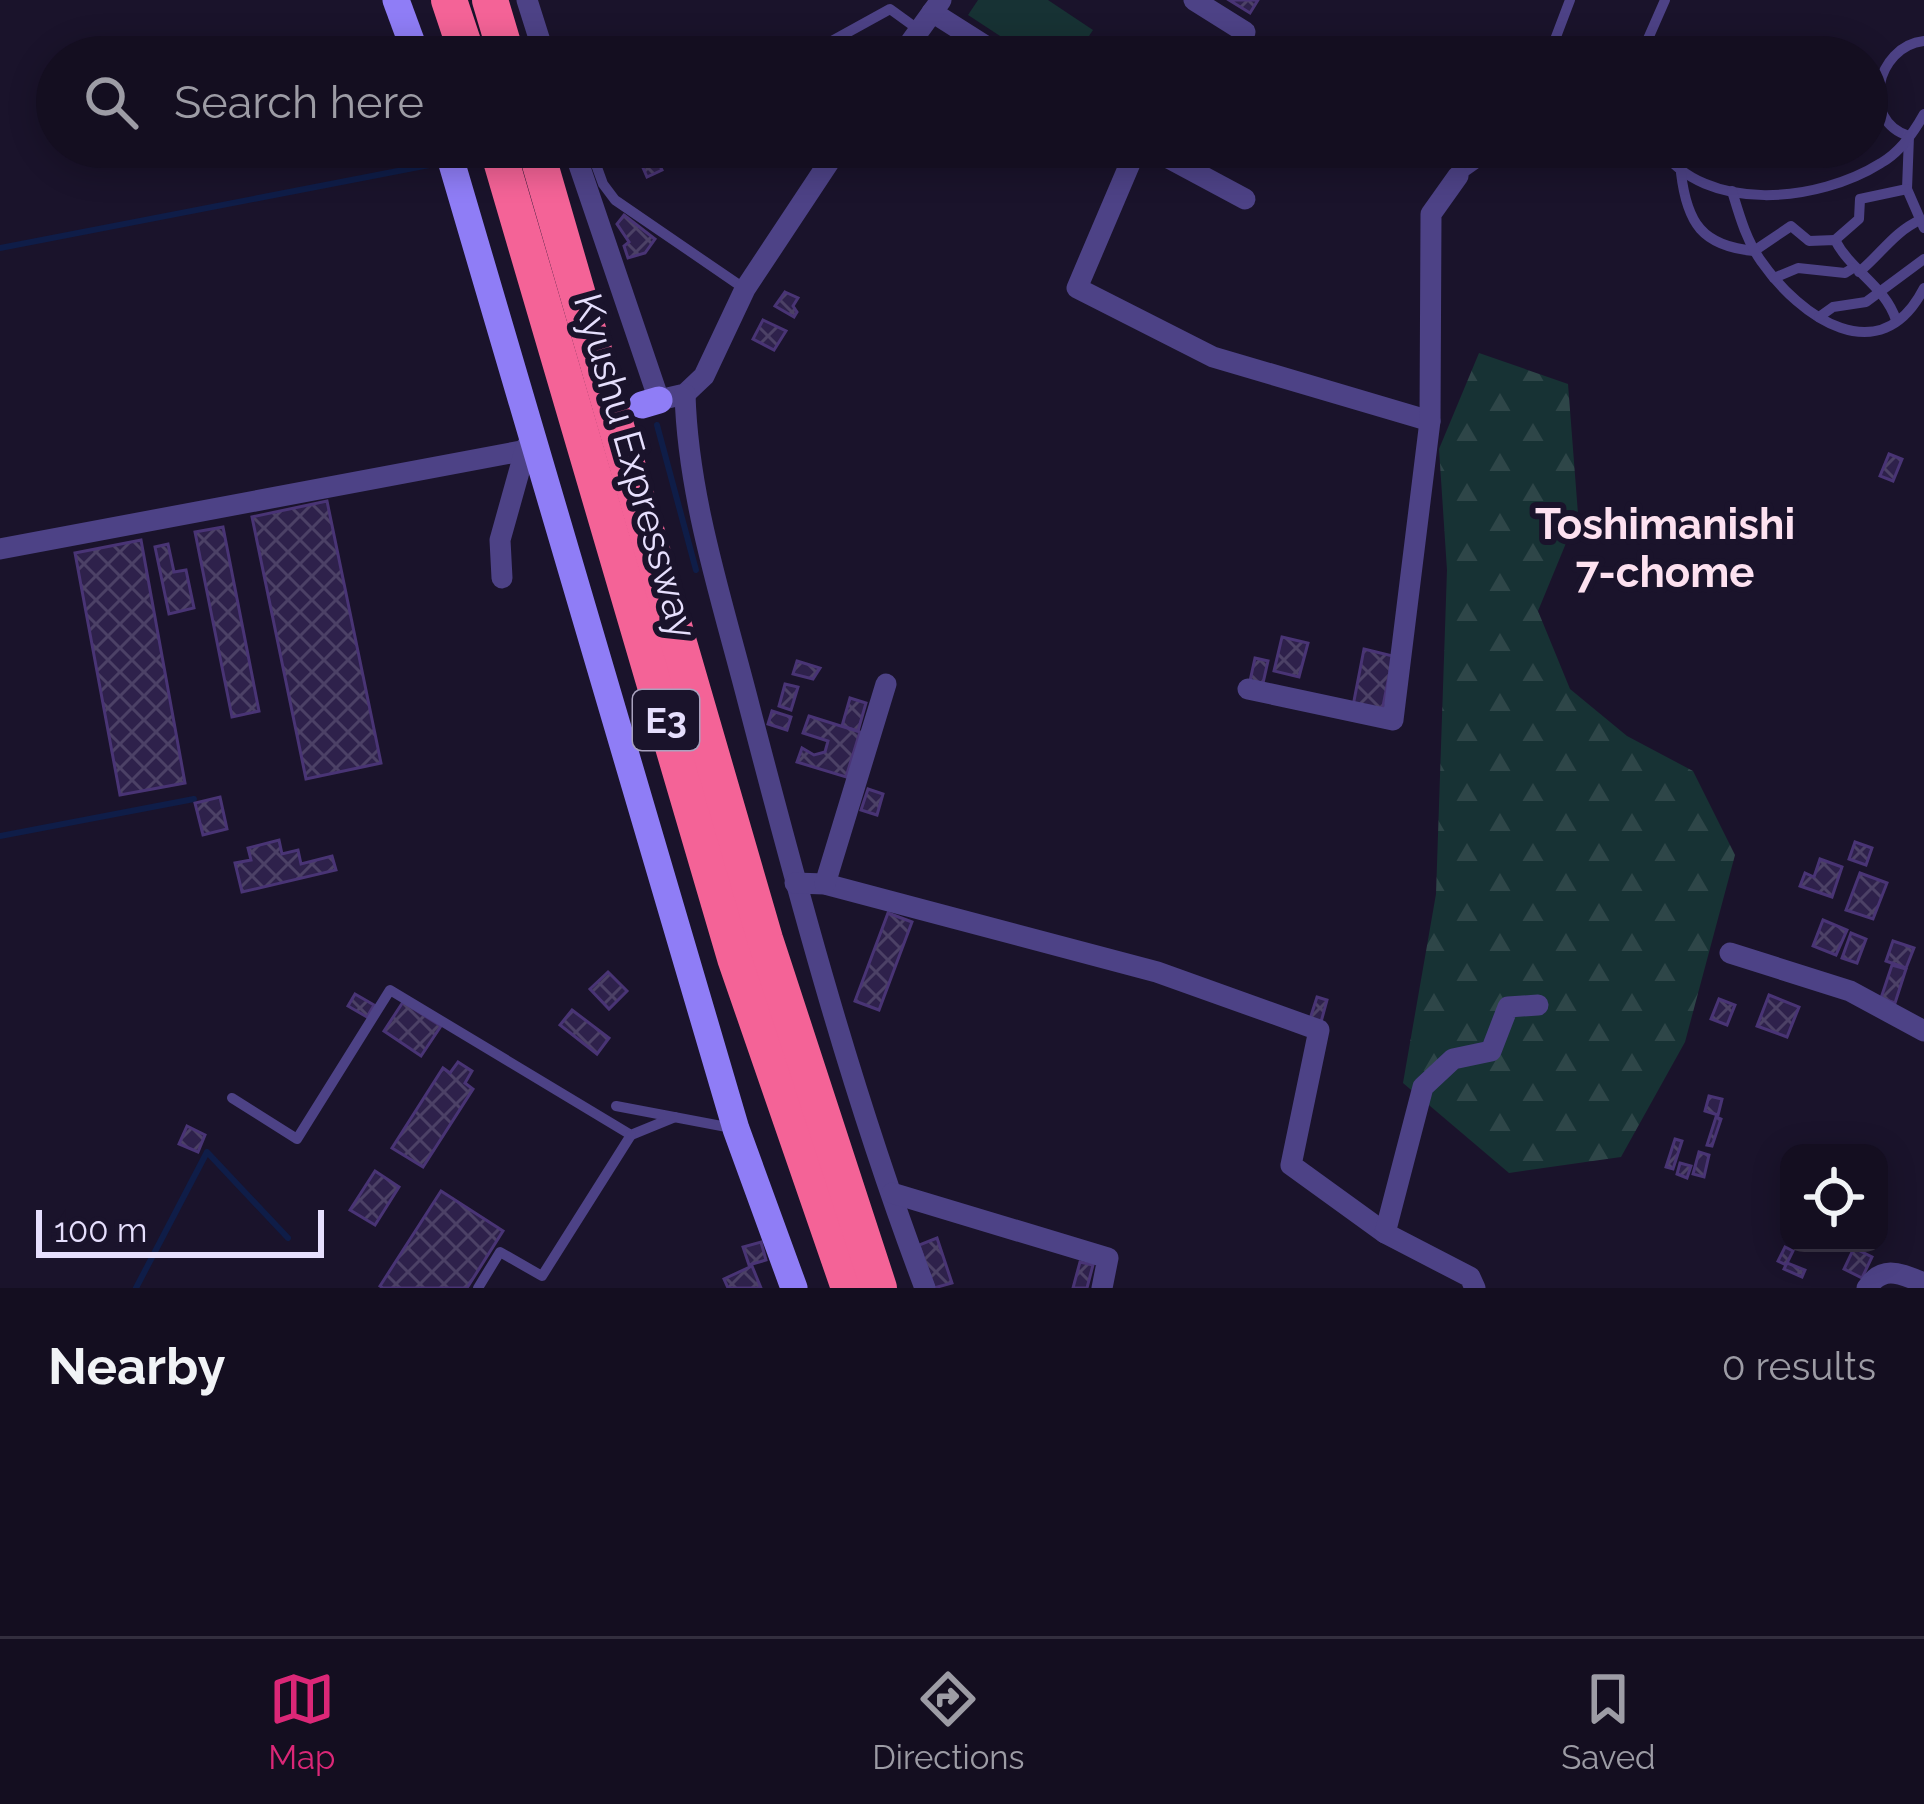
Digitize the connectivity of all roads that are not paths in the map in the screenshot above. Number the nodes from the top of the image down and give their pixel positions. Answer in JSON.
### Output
{"nodes":[{"id":1,"x":396,"y":0,"type":"edge"},
{"id":2,"x":449,"y":0,"type":"edge"},
{"id":3,"x":490,"y":0,"type":"edge"},
{"id":4,"x":527,"y":0,"type":"edge"},
{"id":5,"x":1194,"y":0,"type":"edge"},
{"id":6,"x":1570,"y":0,"type":"edge"},
{"id":7,"x":1665,"y":0,"type":"edge"},
{"id":8,"x":891,"y":3,"type":"edge"},
{"id":9,"x":930,"y":14,"type":"edge"},
{"id":10,"x":1245,"y":32,"type":"dead end"},
{"id":11,"x":409,"y":36,"type":"edge"},
{"id":12,"x":461,"y":36,"type":"edge"},
{"id":13,"x":501,"y":36,"type":"edge"},
{"id":14,"x":538,"y":36,"type":"edge"},
{"id":15,"x":838,"y":36,"type":"edge"},
{"id":16,"x":967,"y":36,"type":"edge"},
{"id":17,"x":1556,"y":36,"type":"edge"},
{"id":18,"x":1648,"y":36,"type":"edge"},
{"id":19,"x":1924,"y":41,"type":"edge"},
{"id":20,"x":1888,"y":67,"type":"edge"},
{"id":21,"x":1924,"y":114,"type":"edge"},
{"id":22,"x":1888,"y":125,"type":"edge"},
{"id":23,"x":1909,"y":136,"type":"junction"},
{"id":24,"x":1888,"y":159,"type":"edge"},
{"id":25,"x":453,"y":168,"type":"edge"},
{"id":26,"x":503,"y":168,"type":"edge"},
{"id":27,"x":541,"y":168,"type":"edge"},
{"id":28,"x":586,"y":168,"type":"edge"},
{"id":29,"x":592,"y":168,"type":"edge"},
{"id":30,"x":825,"y":168,"type":"edge"},
{"id":31,"x":1127,"y":168,"type":"edge"},
{"id":32,"x":1187,"y":168,"type":"edge"},
{"id":33,"x":1470,"y":168,"type":"edge"},
{"id":34,"x":1677,"y":168,"type":"edge"},
{"id":35,"x":1872,"y":168,"type":"edge"},
{"id":36,"x":1681,"y":173,"type":"junction"},
{"id":37,"x":1458,"y":176,"type":"joint"},
{"id":38,"x":1907,"y":189,"type":"junction"},
{"id":39,"x":1732,"y":191,"type":"junction"},
{"id":40,"x":1245,"y":199,"type":"dead end"},
{"id":41,"x":1922,"y":224,"type":"edge"},
{"id":42,"x":1835,"y":240,"type":"junction"},
{"id":43,"x":1754,"y":251,"type":"junction"},
{"id":44,"x":1924,"y":259,"type":"edge"},
{"id":45,"x":1856,"y":270,"type":"junction"},
{"id":46,"x":1774,"y":278,"type":"junction"},
{"id":47,"x":1924,"y":288,"type":"edge"},
{"id":48,"x":745,"y":289,"type":"junction"},
{"id":49,"x":1882,"y":293,"type":"junction"},
{"id":50,"x":1820,"y":317,"type":"junction"},
{"id":51,"x":1896,"y":320,"type":"junction"},
{"id":52,"x":662,"y":400,"type":"junction"},
{"id":53,"x":1430,"y":422,"type":"junction"},
{"id":54,"x":566,"y":431,"type":"dead end"},
{"id":55,"x":533,"y":445,"type":"junction"},
{"id":56,"x":0,"y":549,"type":"edge"},
{"id":57,"x":502,"y":578,"type":"dead end"},
{"id":58,"x":886,"y":684,"type":"dead end"},
{"id":59,"x":1248,"y":688,"type":"dead end"},
{"id":60,"x":795,"y":883,"type":"junction"},
{"id":61,"x":825,"y":884,"type":"junction"},
{"id":62,"x":1730,"y":953,"type":"dead end"},
{"id":63,"x":1538,"y":1006,"type":"dead end"},
{"id":64,"x":1924,"y":1031,"type":"edge"},
{"id":65,"x":232,"y":1098,"type":"dead end"},
{"id":66,"x":616,"y":1106,"type":"dead end"},
{"id":67,"x":675,"y":1117,"type":"junction"},
{"id":68,"x":736,"y":1129,"type":"junction"},
{"id":69,"x":631,"y":1136,"type":"junction"},
{"id":70,"x":892,"y":1193,"type":"junction"},
{"id":71,"x":1385,"y":1233,"type":"junction"},
{"id":72,"x":1924,"y":1282,"type":"edge"},
{"id":73,"x":478,"y":1288,"type":"edge"},
{"id":74,"x":794,"y":1288,"type":"edge"},
{"id":75,"x":849,"y":1288,"type":"edge"},
{"id":76,"x":879,"y":1288,"type":"edge"},
{"id":77,"x":925,"y":1288,"type":"edge"},
{"id":78,"x":1102,"y":1288,"type":"edge"},
{"id":79,"x":1475,"y":1288,"type":"edge"},
{"id":80,"x":1867,"y":1288,"type":"edge"}],
"edges":[{"from":1,"to":11,"type":"street"},
{"from":2,"to":12,"type":"highway"},
{"from":3,"to":13,"type":"highway"},
{"from":4,"to":14,"type":"street"},
{"from":5,"to":10,"type":"street"},
{"from":6,"to":17,"type":"lane"},
{"from":7,"to":18,"type":"lane"},
{"from":8,"to":9,"type":"lane"},
{"from":8,"to":15,"type":"lane"},
{"from":9,"to":16,"type":"street"},
{"from":19,"to":20,"type":"lane"},
{"from":21,"to":23,"type":"lane"},
{"from":22,"to":23,"type":"lane"},
{"from":23,"to":24,"type":"lane"},
{"from":23,"to":38,"type":"lane"},
{"from":25,"to":55,"type":"street"},
{"from":26,"to":75,"type":"highway","name":"Kyushu Expressway","number":"E3"},
{"from":27,"to":76,"type":"highway","name":"Kyushu Expressway","number":"E3"},
{"from":28,"to":52,"type":"street"},
{"from":29,"to":48,"type":"lane"},
{"from":30,"to":48,"type":"street"},
{"from":31,"to":53,"type":"street"},
{"from":32,"to":40,"type":"street"},
{"from":33,"to":37,"type":"lane"},
{"from":34,"to":36,"type":"lane"},
{"from":35,"to":39,"type":"lane"},
{"from":36,"to":39,"type":"lane"},
{"from":36,"to":43,"type":"lane"},
{"from":37,"to":53,"type":"street"},
{"from":38,"to":41,"type":"lane"},
{"from":38,"to":42,"type":"lane"},
{"from":39,"to":43,"type":"lane"},
{"from":41,"to":45,"type":"lane"},
{"from":42,"to":43,"type":"lane"},
{"from":42,"to":45,"type":"lane"},
{"from":43,"to":46,"type":"lane"},
{"from":44,"to":49,"type":"lane"},
{"from":45,"to":46,"type":"lane"},
{"from":45,"to":49,"type":"lane"},
{"from":46,"to":50,"type":"lane"},
{"from":47,"to":51,"type":"lane"},
{"from":48,"to":52,"type":"street"},
{"from":49,"to":50,"type":"lane"},
{"from":49,"to":51,"type":"lane"},
{"from":50,"to":51,"type":"lane"},
{"from":52,"to":60,"type":"street"},
{"from":53,"to":59,"type":"street"},
{"from":54,"to":55,"type":"street"},
{"from":55,"to":56,"type":"street"},
{"from":55,"to":57,"type":"street"},
{"from":55,"to":68,"type":"street"},
{"from":58,"to":61,"type":"street"},
{"from":60,"to":61,"type":"street"},
{"from":60,"to":70,"type":"street"},
{"from":61,"to":71,"type":"street"},
{"from":62,"to":64,"type":"street"},
{"from":63,"to":71,"type":"street"},
{"from":65,"to":69,"type":"lane"},
{"from":66,"to":67,"type":"lane"},
{"from":67,"to":68,"type":"lane"},
{"from":67,"to":69,"type":"lane"},
{"from":68,"to":74,"type":"street"},
{"from":69,"to":73,"type":"lane"},
{"from":70,"to":77,"type":"street"},
{"from":70,"to":78,"type":"street"},
{"from":71,"to":79,"type":"street"},
{"from":72,"to":80,"type":"street"}]}
